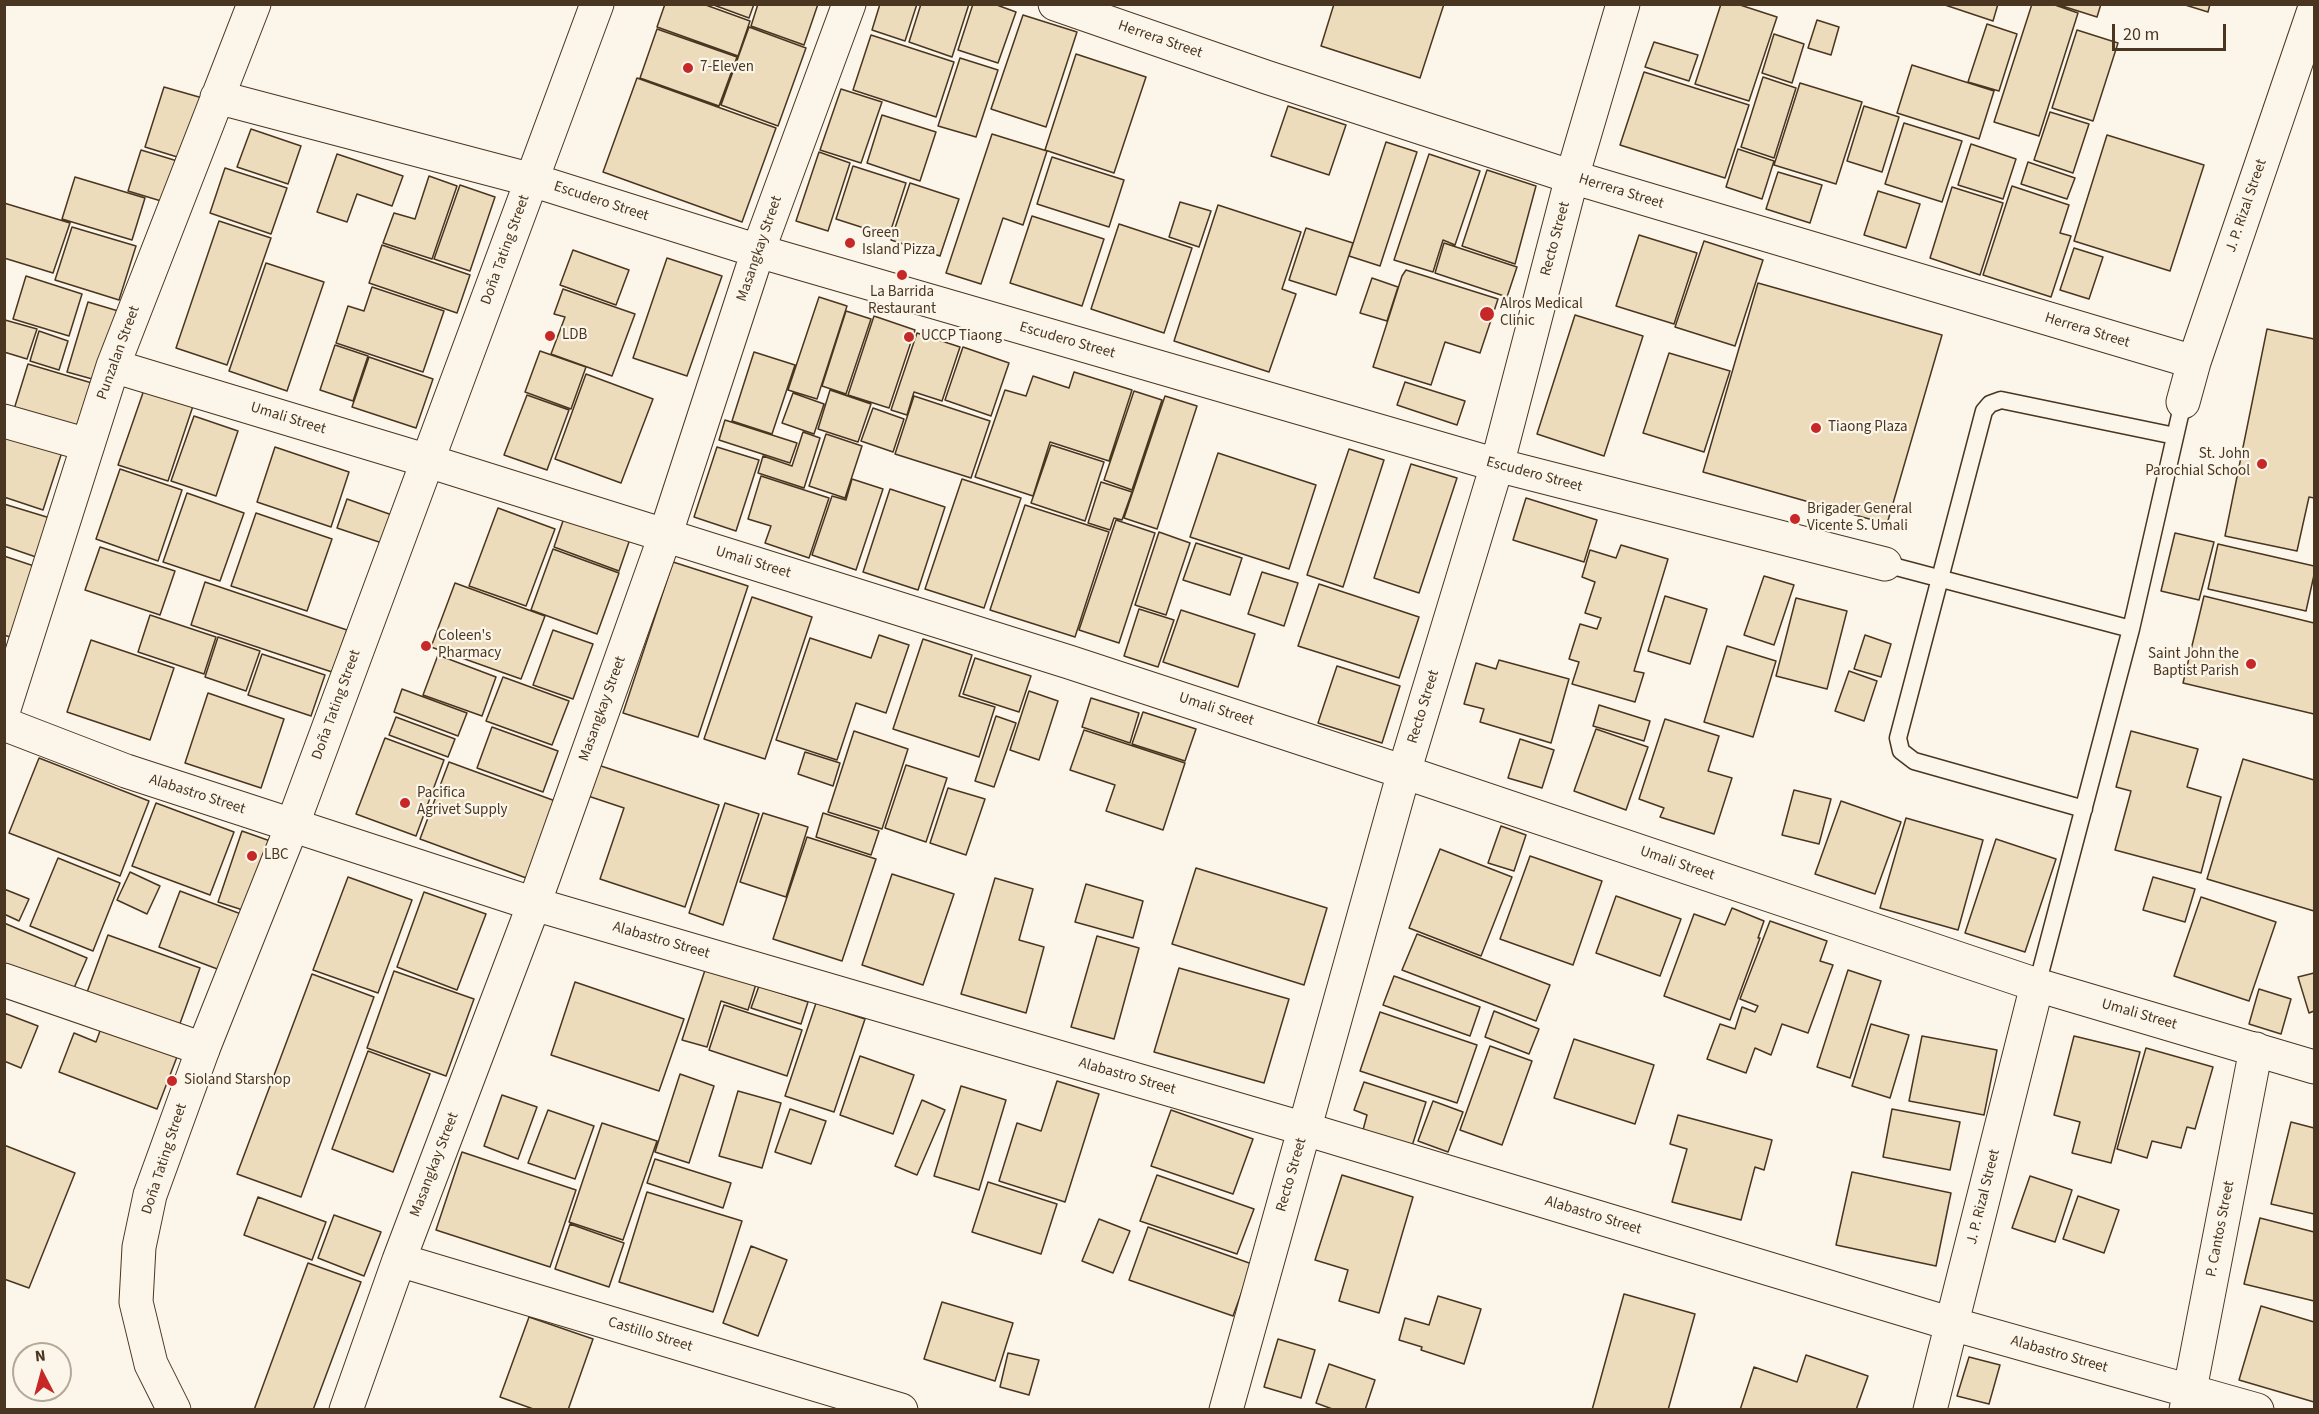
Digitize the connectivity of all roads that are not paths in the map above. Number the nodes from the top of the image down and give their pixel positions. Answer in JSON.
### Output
{"nodes":[{"id":1,"x":254,"y":4,"type":"edge"},
{"id":2,"x":597,"y":4,"type":"edge"},
{"id":3,"x":849,"y":4,"type":"edge"},
{"id":4,"x":1054,"y":4,"type":"edge"},
{"id":5,"x":1621,"y":5,"type":"edge"},
{"id":6,"x":2314,"y":10,"type":"edge"},
{"id":7,"x":217,"y":97,"type":"junction"},
{"id":8,"x":1572,"y":177,"type":"junction"},
{"id":9,"x":532,"y":180,"type":"junction"},
{"id":10,"x":758,"y":251,"type":"junction"},
{"id":11,"x":2193,"y":362,"type":"junction"},
{"id":12,"x":113,"y":366,"type":"junction"},
{"id":13,"x":2184,"y":402,"type":"joint"},
{"id":14,"x":4,"y":421,"type":"edge"},
{"id":15,"x":2175,"y":435,"type":"junction"},
{"id":16,"x":88,"y":445,"type":"junction"},
{"id":17,"x":428,"y":461,"type":"junction"},
{"id":18,"x":1497,"y":465,"type":"junction"},
{"id":19,"x":665,"y":536,"type":"junction"},
{"id":20,"x":1886,"y":564,"type":"joint"},
{"id":21,"x":1939,"y":578,"type":"junction"},
{"id":22,"x":2131,"y":629,"type":"junction"},
{"id":23,"x":4,"y":709,"type":"edge"},
{"id":24,"x":4,"y":724,"type":"edge"},
{"id":25,"x":1404,"y":772,"type":"junction"},
{"id":26,"x":2084,"y":809,"type":"junction"},
{"id":27,"x":292,"y":826,"type":"junction"},
{"id":28,"x":534,"y":904,"type":"junction"},
{"id":29,"x":4,"y":980,"type":"edge"},
{"id":30,"x":2037,"y":985,"type":"junction"},
{"id":31,"x":203,"y":1049,"type":"junction"},
{"id":32,"x":2256,"y":1049,"type":"junction"},
{"id":33,"x":2314,"y":1067,"type":"edge"},
{"id":34,"x":1305,"y":1129,"type":"junction"},
{"id":35,"x":399,"y":1260,"type":"junction"},
{"id":36,"x":1952,"y":1324,"type":"junction"},
{"id":37,"x":2187,"y":1401,"type":"edge"},
{"id":38,"x":174,"y":1410,"type":"edge"},
{"id":39,"x":346,"y":1410,"type":"edge"},
{"id":40,"x":901,"y":1410,"type":"edge"},
{"id":41,"x":1226,"y":1410,"type":"edge"},
{"id":42,"x":1930,"y":1410,"type":"edge"},
{"id":43,"x":2257,"y":1410,"type":"edge"}],
"edges":[{"from":1,"to":7,"type":"street","name":"Punzalan Street"},
{"from":2,"to":9,"type":"street","name":"Doña Tating Street"},
{"from":3,"to":10,"type":"street","name":"Masangkay Street"},
{"from":4,"to":8,"type":"street","name":"Herrera Street"},
{"from":5,"to":8,"type":"street","name":"Recto Street"},
{"from":6,"to":11,"type":"street","name":"J. P. Rizal Street"},
{"from":7,"to":9,"type":"street","name":"Escudero Street"},
{"from":7,"to":12,"type":"street","name":"Punzalan Street"},
{"from":8,"to":11,"type":"street","name":"Herrera Street"},
{"from":8,"to":18,"type":"street","name":"Recto Street"},
{"from":9,"to":10,"type":"street","name":"Escudero Street"},
{"from":9,"to":17,"type":"street","name":"Doña Tating Street"},
{"from":10,"to":18,"type":"street","name":"Escudero Street"},
{"from":10,"to":19,"type":"street","name":"Masangkay Street"},
{"from":11,"to":13,"type":"street","name":"J. P. Rizal Street"},
{"from":12,"to":16,"type":"street","name":"Punzalan Street"},
{"from":12,"to":17,"type":"street","name":"Umali Street"},
{"from":13,"to":15,"type":"lane"},
{"from":14,"to":16,"type":"street"},
{"from":15,"to":21,"type":"lane"},
{"from":15,"to":22,"type":"lane"},
{"from":16,"to":23,"type":"street","name":"Punzalan Street"},
{"from":17,"to":19,"type":"street","name":"Umali Street"},
{"from":17,"to":27,"type":"street","name":"Doña Tating Street"},
{"from":18,"to":20,"type":"street","name":"Escudero Street"},
{"from":18,"to":25,"type":"street","name":"Recto Street"},
{"from":19,"to":25,"type":"street","name":"Umali Street"},
{"from":19,"to":28,"type":"street","name":"Masangkay Street"},
{"from":20,"to":21,"type":"lane"},
{"from":21,"to":22,"type":"lane"},
{"from":21,"to":26,"type":"lane"},
{"from":22,"to":26,"type":"lane"},
{"from":24,"to":27,"type":"street","name":"Alabastro Street"},
{"from":25,"to":30,"type":"street","name":"Umali Street"},
{"from":25,"to":34,"type":"street","name":"Recto Street"},
{"from":26,"to":30,"type":"lane"},
{"from":27,"to":28,"type":"street","name":"Alabastro Street"},
{"from":27,"to":31,"type":"street","name":"Doña Tating Street"},
{"from":28,"to":34,"type":"street","name":"Alabastro Street"},
{"from":28,"to":35,"type":"street","name":"Masangkay Street"},
{"from":29,"to":31,"type":"street"},
{"from":30,"to":32,"type":"street","name":"Umali Street"},
{"from":30,"to":36,"type":"street","name":"J. P. Rizal Street"},
{"from":31,"to":38,"type":"street","name":"Doña Tating Street"},
{"from":32,"to":33,"type":"street","name":"Umali Street"},
{"from":32,"to":37,"type":"street","name":"P. Cantos Street"},
{"from":34,"to":36,"type":"street","name":"Alabastro Street"},
{"from":34,"to":41,"type":"street","name":"Recto Street"},
{"from":35,"to":39,"type":"street","name":"Masangkay Street"},
{"from":35,"to":40,"type":"street","name":"Castillo Street"},
{"from":36,"to":37,"type":"street","name":"Alabastro Street"},
{"from":36,"to":42,"type":"street","name":"J. P. Rizal Street"},
{"from":37,"to":43,"type":"street","name":"Alabastro Street"}]}
